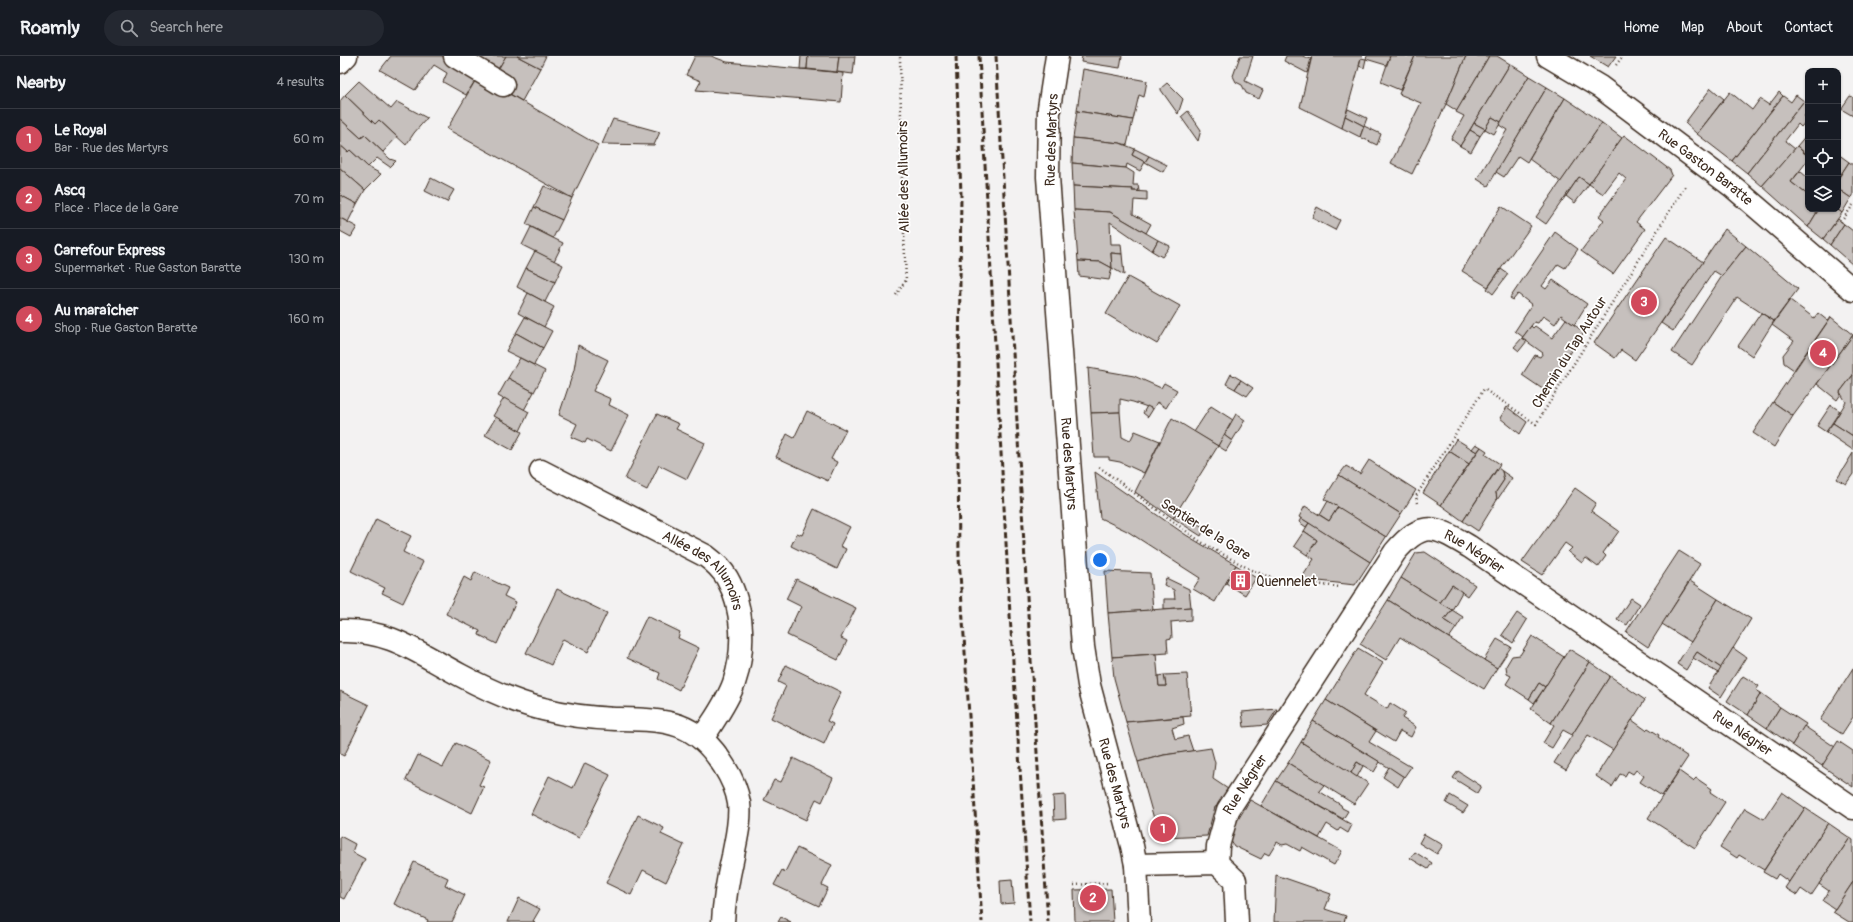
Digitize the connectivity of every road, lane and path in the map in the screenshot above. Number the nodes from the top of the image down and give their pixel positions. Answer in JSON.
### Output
{"nodes":[{"id":1,"x":346,"y":56,"type":"edge"},
{"id":2,"x":455,"y":56,"type":"edge"},
{"id":3,"x":900,"y":56,"type":"edge"},
{"id":4,"x":1057,"y":56,"type":"edge"},
{"id":5,"x":1548,"y":56,"type":"edge"},
{"id":6,"x":340,"y":62,"type":"edge"},
{"id":7,"x":503,"y":84,"type":"dead end"},
{"id":8,"x":1701,"y":163,"type":"junction"},
{"id":9,"x":1853,"y":205,"type":"edge"},
{"id":10,"x":1841,"y":222,"type":"dead end"},
{"id":11,"x":1853,"y":290,"type":"edge"},
{"id":12,"x":896,"y":295,"type":"dead end"},
{"id":13,"x":1067,"y":458,"type":"junction"},
{"id":14,"x":541,"y":471,"type":"dead end"},
{"id":15,"x":1421,"y":529,"type":"junction"},
{"id":16,"x":1370,"y":590,"type":"junction"},
{"id":17,"x":340,"y":630,"type":"edge"},
{"id":18,"x":702,"y":738,"type":"junction"},
{"id":19,"x":1853,"y":808,"type":"edge"},
{"id":20,"x":1217,"y":863,"type":"junction"},
{"id":21,"x":1136,"y":873,"type":"junction"},
{"id":22,"x":1074,"y":885,"type":"dead end"},
{"id":23,"x":723,"y":922,"type":"edge"},
{"id":24,"x":1139,"y":922,"type":"edge"},
{"id":25,"x":1237,"y":922,"type":"edge"}],
"edges":[{"from":1,"to":6,"type":"street"},
{"from":2,"to":7,"type":"street"},
{"from":3,"to":12,"type":"path","name":"Allée des Allumoirs"},
{"from":4,"to":13,"type":"street","name":"Rue des Martyrs"},
{"from":5,"to":8,"type":"street","name":"Rue Gaston Baratte"},
{"from":8,"to":11,"type":"street","name":"Rue Gaston Baratte"},
{"from":8,"to":15,"type":"path","name":"Chemin du Tap Autour"},
{"from":9,"to":10,"type":"path"},
{"from":13,"to":16,"type":"path","name":"Sentier de la Gare"},
{"from":13,"to":21,"type":"street","name":"Rue des Martyrs"},
{"from":14,"to":18,"type":"street","name":"Allée des Allumoirs"},
{"from":15,"to":16,"type":"street","name":"Rue Négrier"},
{"from":15,"to":19,"type":"street","name":"Rue Négrier"},
{"from":16,"to":20,"type":"street","name":"Rue Négrier"},
{"from":17,"to":18,"type":"street"},
{"from":18,"to":23,"type":"street"},
{"from":20,"to":21,"type":"street"},
{"from":20,"to":25,"type":"street"},
{"from":21,"to":22,"type":"path"},
{"from":21,"to":24,"type":"street","name":"Rue des Martyrs"}]}
